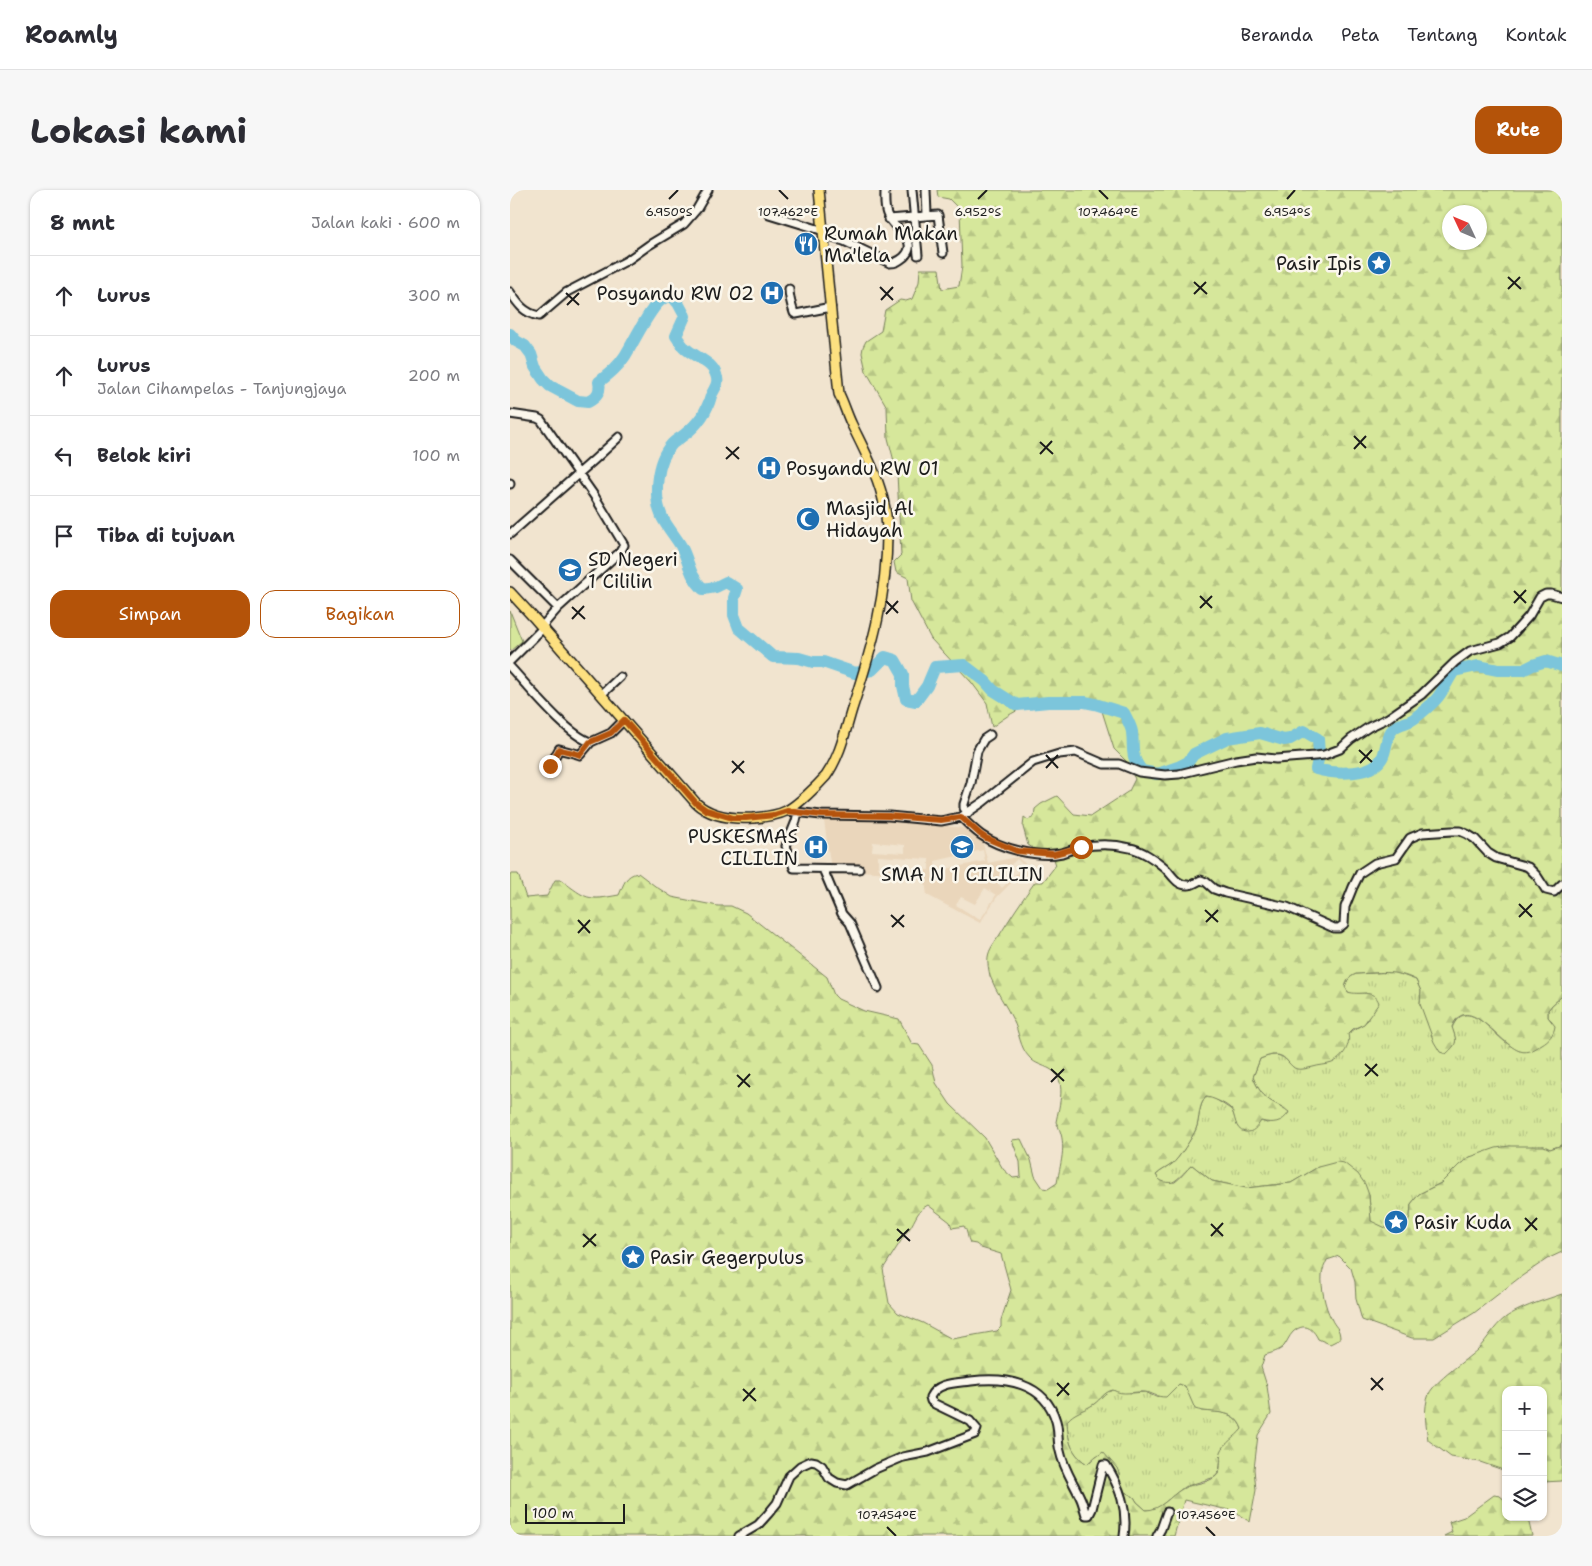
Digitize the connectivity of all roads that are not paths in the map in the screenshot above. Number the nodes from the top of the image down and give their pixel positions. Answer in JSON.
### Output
{"nodes":[{"id":1,"x":708,"y":190,"type":"edge"},
{"id":2,"x":819,"y":190,"type":"edge"},
{"id":3,"x":885,"y":190,"type":"edge"},
{"id":4,"x":912,"y":190,"type":"edge"},
{"id":5,"x":926,"y":190,"type":"edge"},
{"id":6,"x":770,"y":214,"type":"dead end"},
{"id":7,"x":927,"y":215,"type":"junction"},
{"id":8,"x":914,"y":217,"type":"junction"},
{"id":9,"x":889,"y":219,"type":"junction"},
{"id":10,"x":825,"y":234,"type":"junction"},
{"id":11,"x":943,"y":253,"type":"dead end"},
{"id":12,"x":918,"y":255,"type":"dead end"},
{"id":13,"x":789,"y":289,"type":"dead end"},
{"id":14,"x":510,"y":292,"type":"edge"},
{"id":15,"x":831,"y":307,"type":"junction"},
{"id":16,"x":510,"y":414,"type":"edge"},
{"id":17,"x":618,"y":436,"type":"dead end"},
{"id":18,"x":578,"y":474,"type":"junction"},
{"id":19,"x":510,"y":534,"type":"edge"},
{"id":20,"x":510,"y":560,"type":"edge"},
{"id":21,"x":510,"y":592,"type":"edge"},
{"id":22,"x":1562,"y":597,"type":"edge"},
{"id":23,"x":558,"y":608,"type":"junction"},
{"id":24,"x":543,"y":628,"type":"junction"},
{"id":25,"x":510,"y":661,"type":"edge"},
{"id":26,"x":510,"y":667,"type":"edge"},
{"id":27,"x":620,"y":677,"type":"dead end"},
{"id":28,"x":602,"y":694,"type":"junction"},
{"id":29,"x":624,"y":720,"type":"junction"},
{"id":30,"x":990,"y":735,"type":"dead end"},
{"id":31,"x":590,"y":742,"type":"junction"},
{"id":32,"x":550,"y":766,"type":"dead end"},
{"id":33,"x":787,"y":811,"type":"junction"},
{"id":34,"x":798,"y":812,"type":"junction"},
{"id":35,"x":968,"y":813,"type":"junction"},
{"id":36,"x":961,"y":817,"type":"junction"},
{"id":37,"x":859,"y":868,"type":"dead end"},
{"id":38,"x":823,"y":869,"type":"junction"},
{"id":39,"x":1562,"y":884,"type":"edge"},
{"id":40,"x":878,"y":988,"type":"dead end"},
{"id":41,"x":1167,"y":1512,"type":"dead end"},
{"id":42,"x":739,"y":1536,"type":"edge"},
{"id":43,"x":1124,"y":1536,"type":"edge"},
{"id":44,"x":1157,"y":1536,"type":"edge"}],
"edges":[{"from":1,"to":14,"type":"street"},
{"from":2,"to":10,"type":"main road"},
{"from":3,"to":9,"type":"street"},
{"from":4,"to":8,"type":"street"},
{"from":5,"to":7,"type":"street"},
{"from":6,"to":10,"type":"street"},
{"from":7,"to":8,"type":"street"},
{"from":7,"to":11,"type":"street"},
{"from":8,"to":9,"type":"street"},
{"from":8,"to":12,"type":"street"},
{"from":9,"to":10,"type":"street"},
{"from":10,"to":15,"type":"main road"},
{"from":13,"to":15,"type":"street"},
{"from":15,"to":33,"type":"main road"},
{"from":16,"to":18,"type":"street"},
{"from":17,"to":18,"type":"street"},
{"from":18,"to":19,"type":"street"},
{"from":18,"to":23,"type":"street"},
{"from":20,"to":23,"type":"street"},
{"from":21,"to":24,"type":"main road"},
{"from":22,"to":35,"type":"street"},
{"from":23,"to":24,"type":"street"},
{"from":24,"to":25,"type":"street"},
{"from":24,"to":28,"type":"main road"},
{"from":26,"to":31,"type":"street"},
{"from":27,"to":28,"type":"street"},
{"from":28,"to":29,"type":"main road"},
{"from":29,"to":31,"type":"street"},
{"from":29,"to":33,"type":"main road"},
{"from":30,"to":35,"type":"street"},
{"from":31,"to":32,"type":"street"},
{"from":33,"to":34,"type":"street"},
{"from":34,"to":36,"type":"street"},
{"from":34,"to":38,"type":"street"},
{"from":35,"to":36,"type":"street"},
{"from":36,"to":39,"type":"street"},
{"from":37,"to":38,"type":"street"},
{"from":38,"to":40,"type":"street"},
{"from":41,"to":44,"type":"street"},
{"from":42,"to":43,"type":"street"}]}
